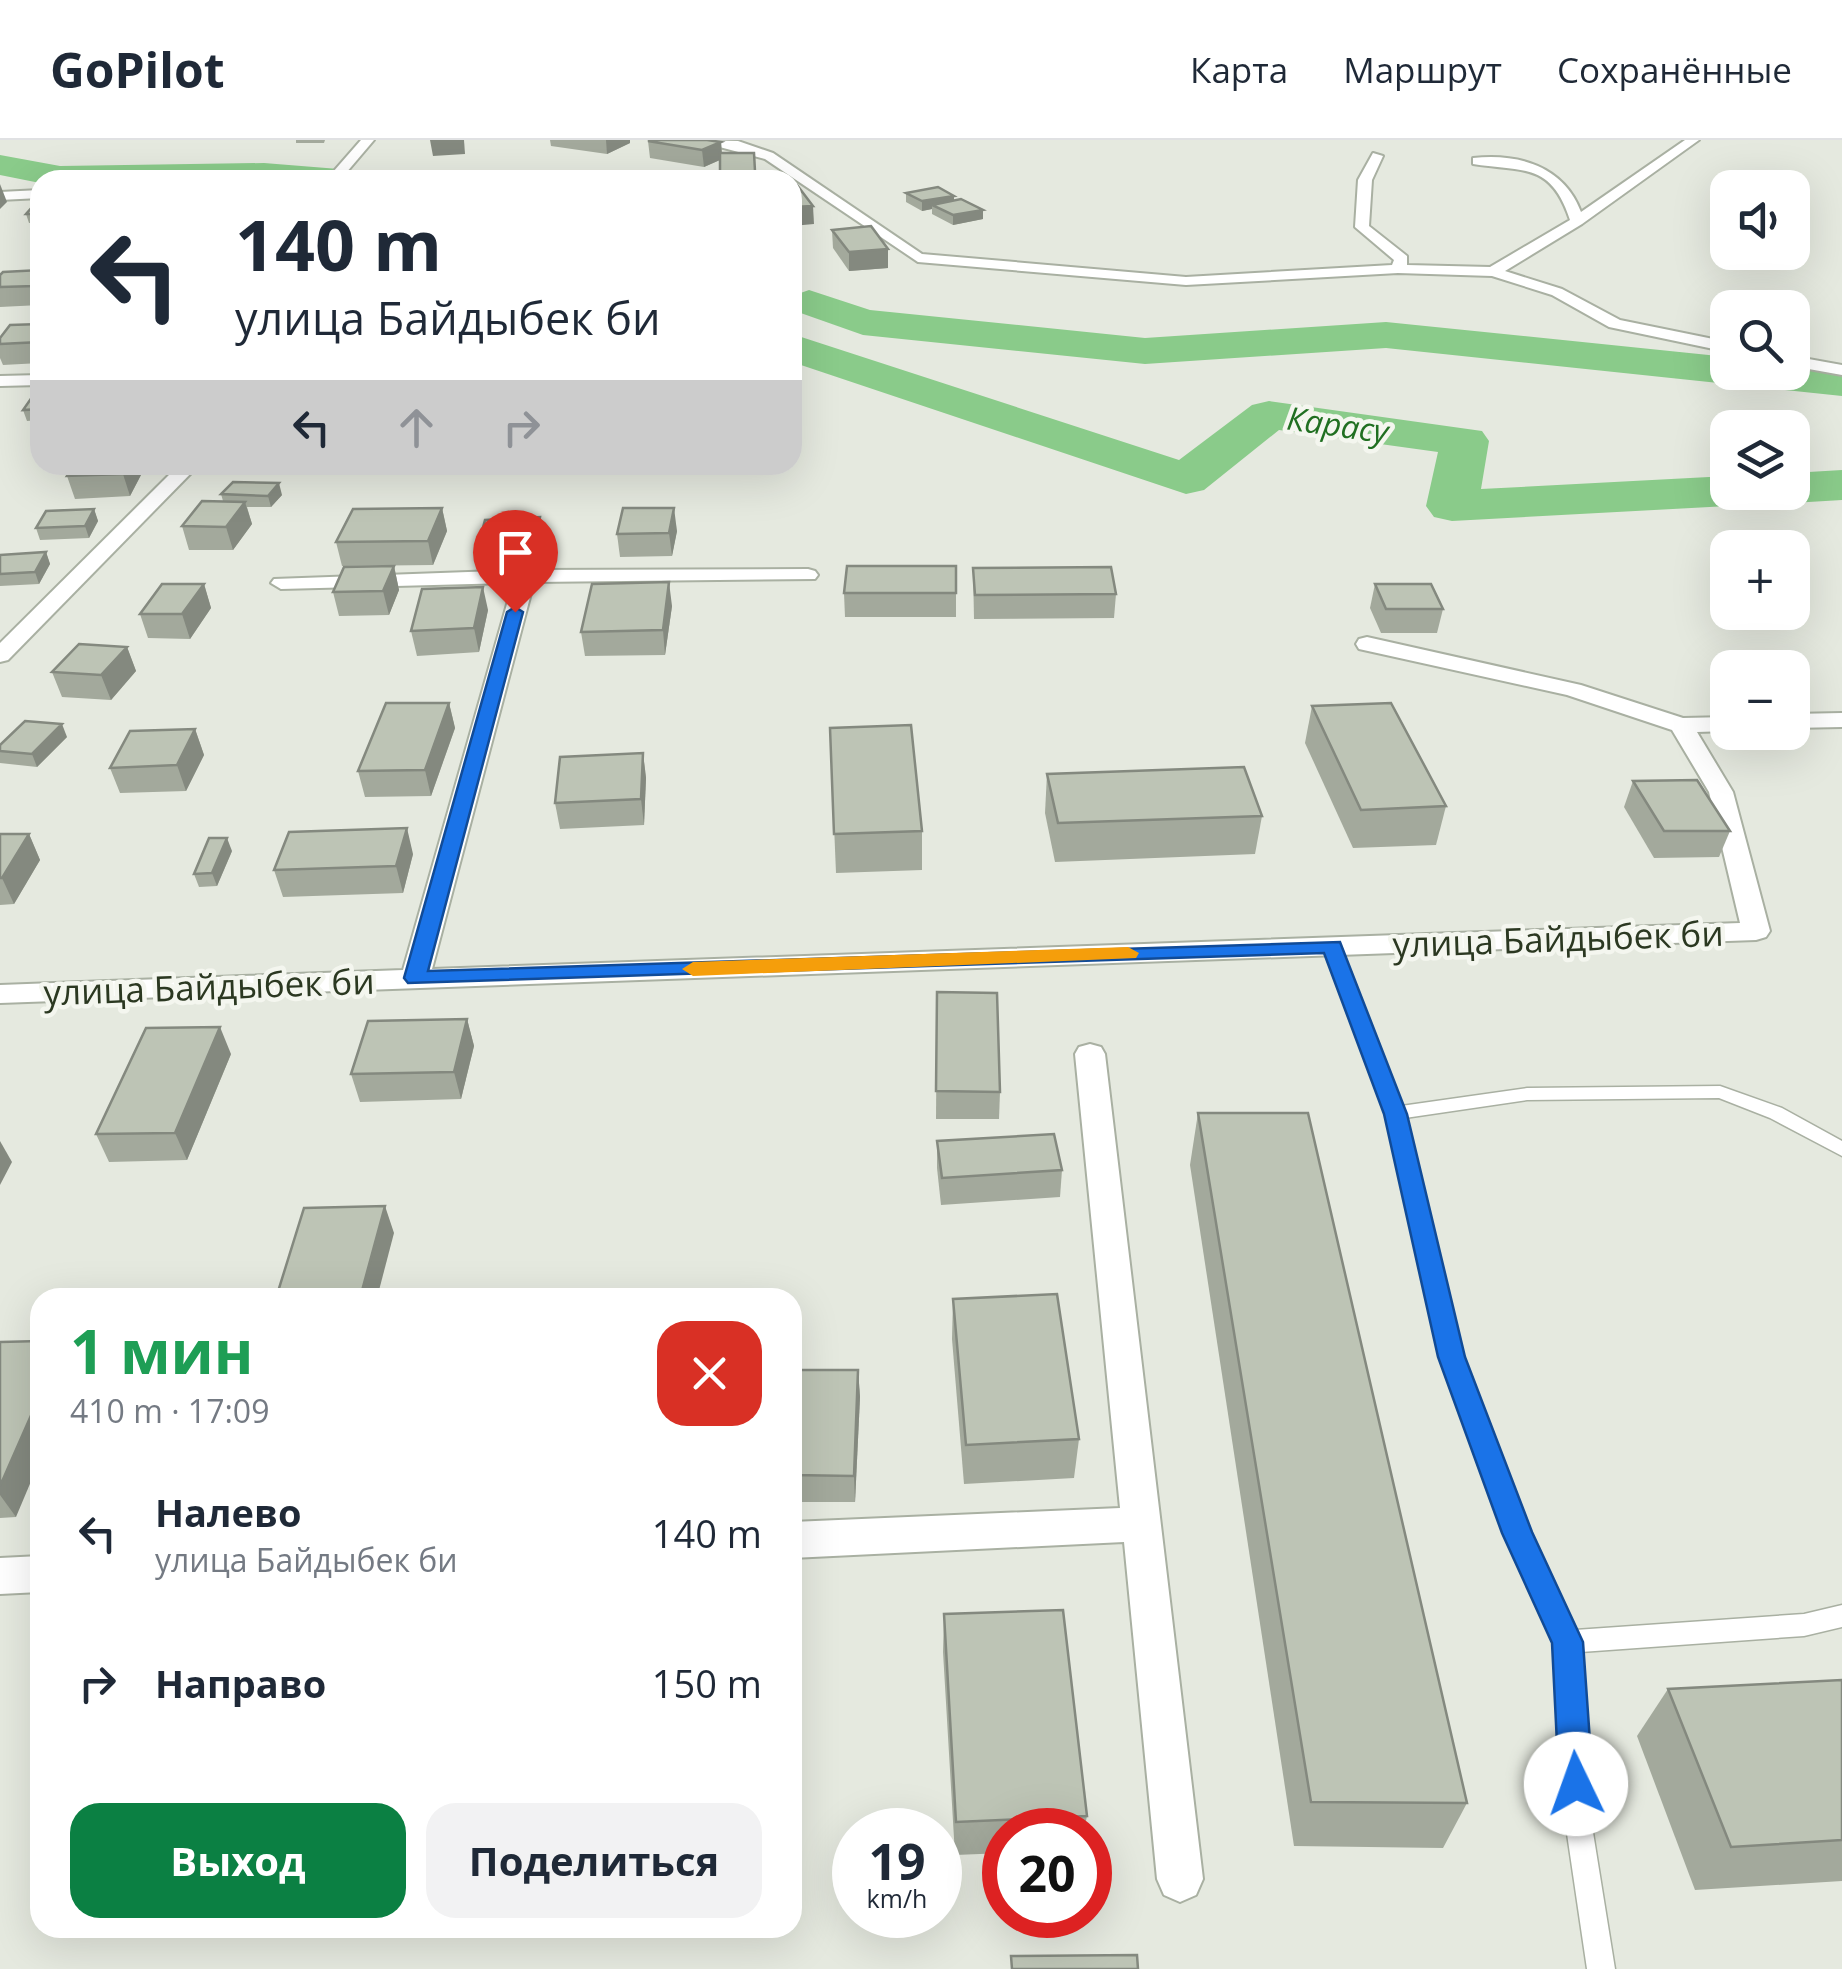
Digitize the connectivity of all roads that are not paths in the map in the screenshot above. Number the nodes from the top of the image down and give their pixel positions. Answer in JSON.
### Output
{"nodes":[{"id":1,"x":368,"y":140,"type":"edge"},
{"id":2,"x":699,"y":140,"type":"edge"},
{"id":3,"x":1693,"y":140,"type":"edge"},
{"id":4,"x":1377,"y":156,"type":"dead end"},
{"id":5,"x":1477,"y":161,"type":"dead end"},
{"id":6,"x":341,"y":170,"type":"edge"},
{"id":7,"x":789,"y":170,"type":"edge"},
{"id":8,"x":802,"y":179,"type":"edge"},
{"id":9,"x":30,"y":194,"type":"edge"},
{"id":10,"x":0,"y":196,"type":"edge"},
{"id":11,"x":1577,"y":221,"type":"junction"},
{"id":12,"x":1398,"y":269,"type":"junction"},
{"id":13,"x":1493,"y":272,"type":"junction"},
{"id":14,"x":1710,"y":343,"type":"edge"},
{"id":15,"x":1810,"y":364,"type":"edge"},
{"id":16,"x":1842,"y":370,"type":"edge"},
{"id":17,"x":30,"y":380,"type":"edge"},
{"id":18,"x":0,"y":382,"type":"edge"},
{"id":19,"x":180,"y":475,"type":"edge"},
{"id":20,"x":525,"y":576,"type":"junction"},
{"id":21,"x":808,"y":576,"type":"dead end"},
{"id":22,"x":281,"y":583,"type":"dead end"},
{"id":23,"x":1367,"y":644,"type":"dead end"},
{"id":24,"x":0,"y":655,"type":"edge"},
{"id":25,"x":1842,"y":720,"type":"edge"},
{"id":26,"x":1810,"y":721,"type":"edge"},
{"id":27,"x":1710,"y":724,"type":"edge"},
{"id":28,"x":1682,"y":725,"type":"junction"},
{"id":29,"x":1332,"y":946,"type":"junction"},
{"id":30,"x":415,"y":978,"type":"junction"},
{"id":31,"x":0,"y":994,"type":"edge"},
{"id":32,"x":1090,"y":1054,"type":"dead end"},
{"id":33,"x":1396,"y":1114,"type":"junction"},
{"id":34,"x":1842,"y":1150,"type":"edge"},
{"id":35,"x":1142,"y":1524,"type":"junction"},
{"id":36,"x":802,"y":1540,"type":"edge"},
{"id":37,"x":30,"y":1574,"type":"edge"},
{"id":38,"x":0,"y":1576,"type":"edge"},
{"id":39,"x":1842,"y":1616,"type":"edge"},
{"id":40,"x":1568,"y":1642,"type":"junction"},
{"id":41,"x":1180,"y":1879,"type":"dead end"},
{"id":42,"x":1601,"y":1969,"type":"edge"}],
"edges":[{"from":1,"to":6,"type":"street"},
{"from":2,"to":7,"type":"street"},
{"from":3,"to":11,"type":"street"},
{"from":4,"to":12,"type":"street"},
{"from":5,"to":11,"type":"street"},
{"from":8,"to":12,"type":"street"},
{"from":9,"to":10,"type":"street"},
{"from":11,"to":13,"type":"street"},
{"from":12,"to":13,"type":"street"},
{"from":13,"to":14,"type":"street"},
{"from":15,"to":16,"type":"street"},
{"from":17,"to":18,"type":"street"},
{"from":19,"to":24,"type":"street"},
{"from":20,"to":21,"type":"street"},
{"from":20,"to":22,"type":"street"},
{"from":20,"to":30,"type":"street"},
{"from":23,"to":28,"type":"street"},
{"from":25,"to":26,"type":"street"},
{"from":27,"to":28,"type":"street"},
{"from":28,"to":29,"type":"street","name":"улица Байдыбек би"},
{"from":29,"to":30,"type":"street","name":"улица Байдыбек би"},
{"from":29,"to":33,"type":"lane"},
{"from":30,"to":31,"type":"street","name":"улица Байдыбек би"},
{"from":32,"to":35,"type":"street"},
{"from":33,"to":34,"type":"lane"},
{"from":33,"to":40,"type":"lane"},
{"from":35,"to":36,"type":"street"},
{"from":35,"to":41,"type":"street"},
{"from":37,"to":38,"type":"street"},
{"from":39,"to":40,"type":"lane"},
{"from":40,"to":42,"type":"lane"}]}
